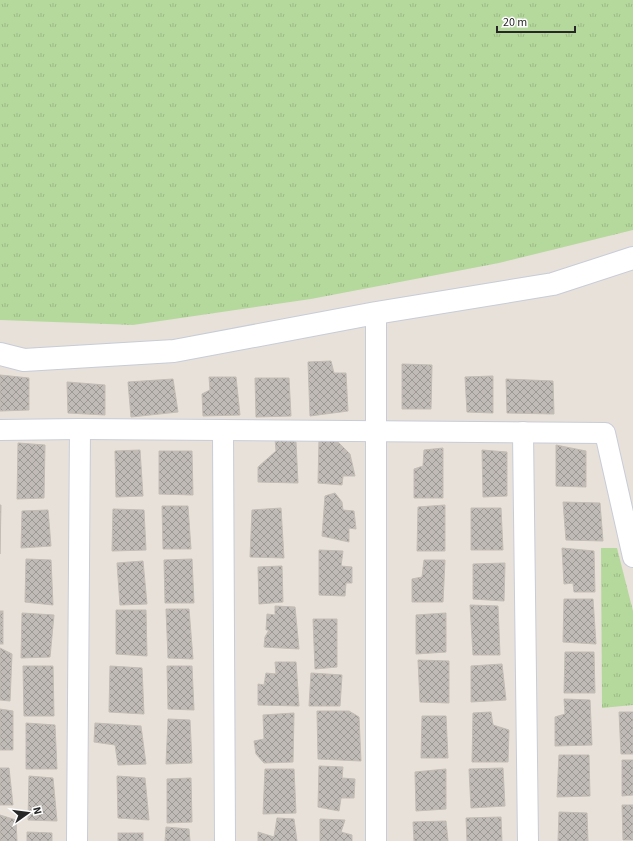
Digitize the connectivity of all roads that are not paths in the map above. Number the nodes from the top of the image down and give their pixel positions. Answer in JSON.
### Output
{"nodes":[{"id":1,"x":633,"y":258,"type":"edge"},
{"id":2,"x":376,"y":313,"type":"junction"},
{"id":3,"x":0,"y":354,"type":"edge"},
{"id":4,"x":80,"y":429,"type":"junction"},
{"id":5,"x":0,"y":430,"type":"edge"},
{"id":6,"x":377,"y":430,"type":"junction"},
{"id":7,"x":223,"y":431,"type":"junction"},
{"id":8,"x":523,"y":432,"type":"junction"},
{"id":9,"x":633,"y":557,"type":"edge"},
{"id":10,"x":77,"y":841,"type":"edge"},
{"id":11,"x":225,"y":841,"type":"edge"},
{"id":12,"x":376,"y":841,"type":"edge"},
{"id":13,"x":528,"y":841,"type":"edge"}],
"edges":[{"from":1,"to":2,"type":"street"},
{"from":2,"to":3,"type":"street"},
{"from":2,"to":6,"type":"street"},
{"from":4,"to":5,"type":"street"},
{"from":4,"to":7,"type":"street"},
{"from":4,"to":10,"type":"street"},
{"from":6,"to":7,"type":"street"},
{"from":6,"to":8,"type":"street"},
{"from":6,"to":12,"type":"street"},
{"from":7,"to":11,"type":"street"},
{"from":8,"to":9,"type":"street"},
{"from":8,"to":13,"type":"street"}]}
